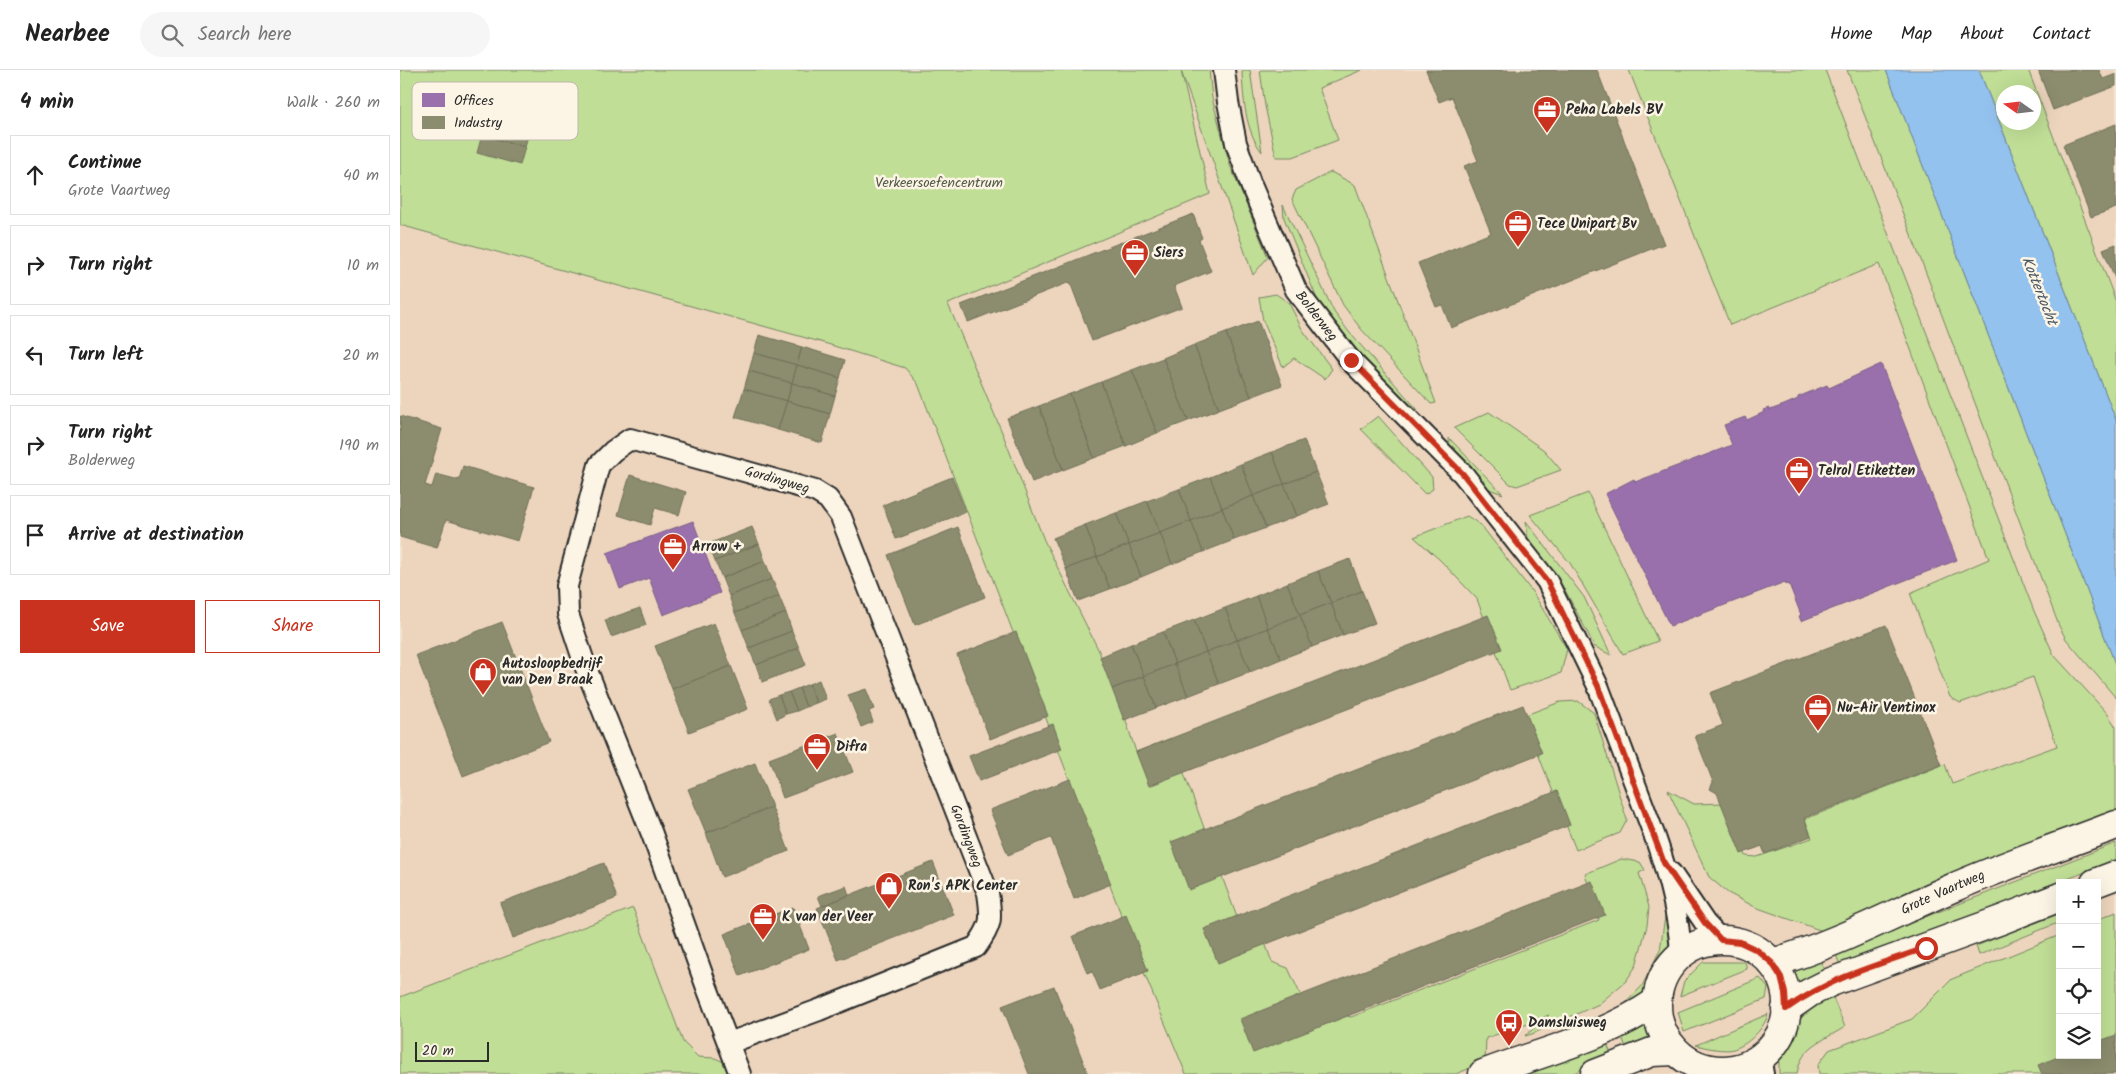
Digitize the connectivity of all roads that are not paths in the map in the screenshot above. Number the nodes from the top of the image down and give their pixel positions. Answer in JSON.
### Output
{"nodes":[{"id":1,"x":1224,"y":70,"type":"edge"},
{"id":2,"x":2116,"y":825,"type":"edge"},
{"id":3,"x":1664,"y":863,"type":"junction"},
{"id":4,"x":2116,"y":874,"type":"edge"},
{"id":5,"x":2101,"y":880,"type":"edge"},
{"id":6,"x":2056,"y":899,"type":"edge"},
{"id":7,"x":1721,"y":940,"type":"junction"},
{"id":8,"x":1681,"y":954,"type":"junction"},
{"id":9,"x":1772,"y":963,"type":"junction"},
{"id":10,"x":1656,"y":1002,"type":"junction"},
{"id":11,"x":1786,"y":1009,"type":"junction"},
{"id":12,"x":729,"y":1043,"type":"junction"},
{"id":13,"x":1675,"y":1051,"type":"junction"},
{"id":14,"x":1762,"y":1066,"type":"edge"},
{"id":15,"x":1722,"y":1072,"type":"edge"},
{"id":16,"x":740,"y":1074,"type":"edge"},
{"id":17,"x":1483,"y":1074,"type":"edge"},
{"id":18,"x":1594,"y":1074,"type":"edge"}],
"edges":[{"from":1,"to":3,"type":"street","name":"Bolderweg"},
{"from":2,"to":9,"type":"main road","name":"Grote Vaartweg"},
{"from":3,"to":7,"type":"street","name":"Bolderweg"},
{"from":3,"to":8,"type":"street","name":"Bolderweg"},
{"from":4,"to":5,"type":"main road"},
{"from":6,"to":11,"type":"main road"},
{"from":7,"to":8,"type":"main road"},
{"from":7,"to":9,"type":"main road"},
{"from":8,"to":10,"type":"main road"},
{"from":9,"to":11,"type":"main road"},
{"from":10,"to":13,"type":"main road"},
{"from":10,"to":17,"type":"main road"},
{"from":11,"to":14,"type":"main road"},
{"from":12,"to":12,"type":"street","name":"Gordingweg"},
{"from":12,"to":16,"type":"street","name":"Gordingweg"},
{"from":13,"to":15,"type":"main road"},
{"from":13,"to":18,"type":"main road"},
{"from":14,"to":15,"type":"main road"}]}
